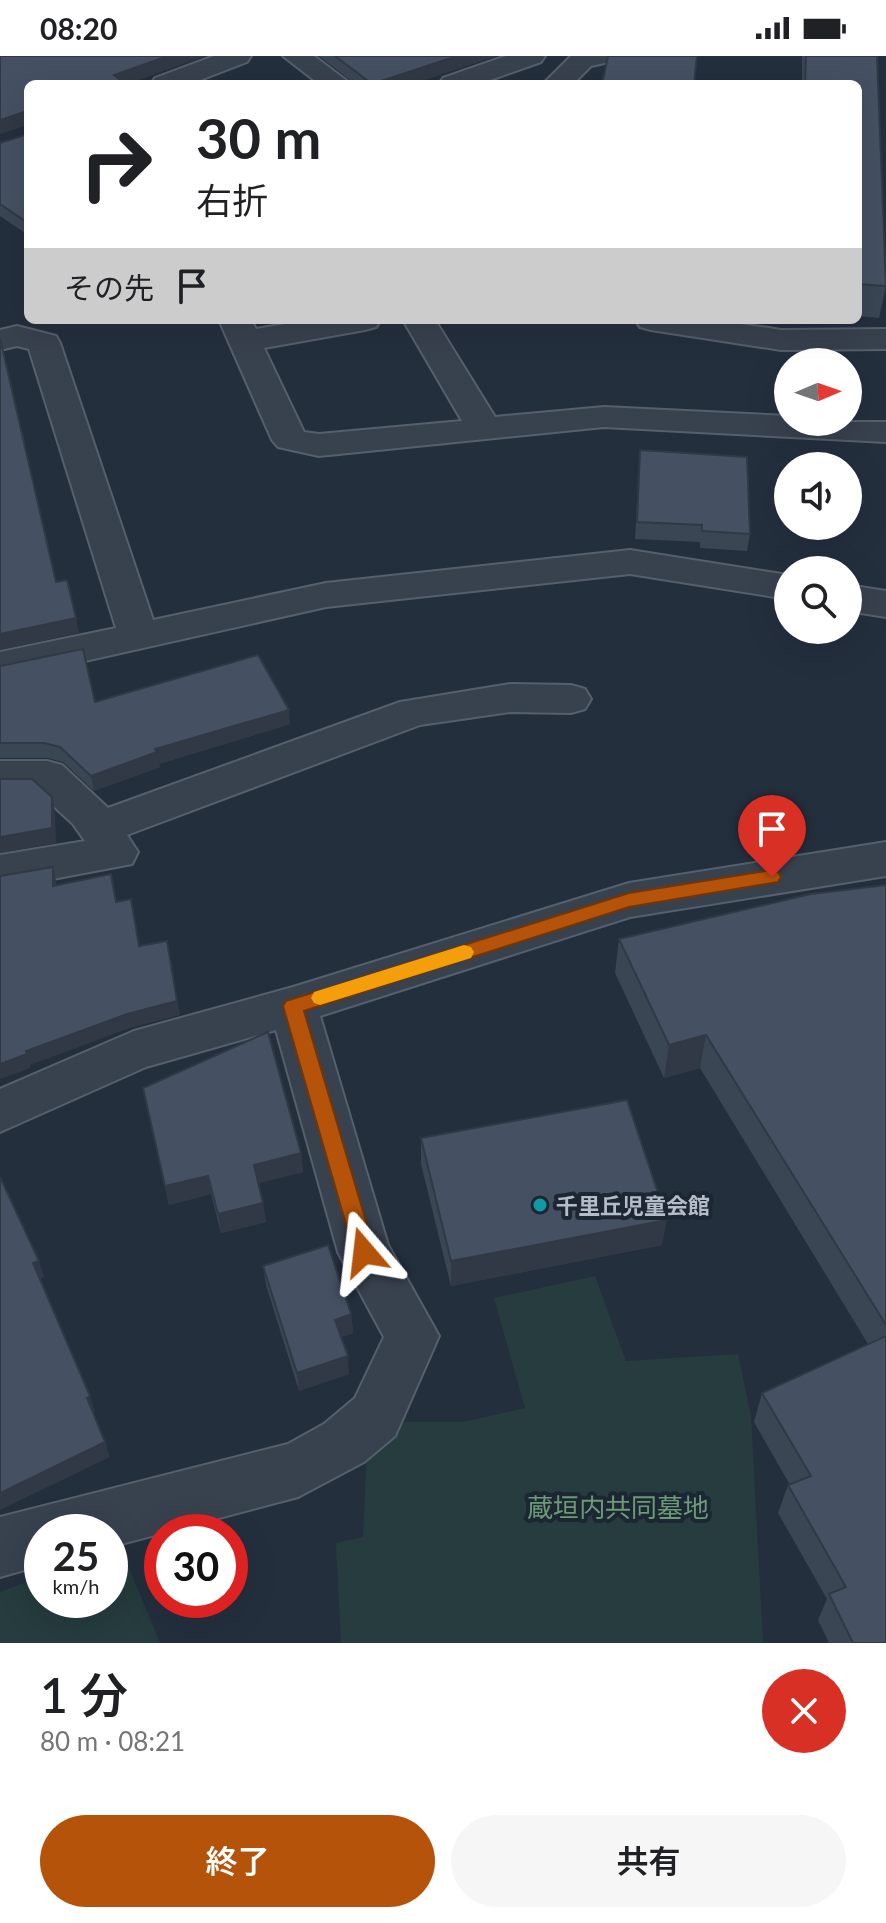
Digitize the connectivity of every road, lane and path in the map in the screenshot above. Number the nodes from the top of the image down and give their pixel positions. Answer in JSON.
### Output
{"nodes":[{"id":1,"x":238,"y":56,"type":"edge"},
{"id":2,"x":296,"y":56,"type":"edge"},
{"id":3,"x":532,"y":56,"type":"edge"},
{"id":4,"x":587,"y":57,"type":"edge"},
{"id":5,"x":175,"y":80,"type":"edge"},
{"id":6,"x":331,"y":80,"type":"edge"},
{"id":7,"x":464,"y":80,"type":"edge"},
{"id":8,"x":561,"y":80,"type":"edge"},
{"id":9,"x":315,"y":324,"type":"edge"},
{"id":10,"x":421,"y":324,"type":"edge"},
{"id":11,"x":677,"y":324,"type":"edge"},
{"id":12,"x":240,"y":330,"type":"edge"},
{"id":13,"x":886,"y":339,"type":"edge"},
{"id":14,"x":0,"y":340,"type":"edge"},
{"id":15,"x":774,"y":423,"type":"edge"},
{"id":16,"x":483,"y":427,"type":"junction"},
{"id":17,"x":862,"y":429,"type":"edge"},
{"id":18,"x":886,"y":432,"type":"edge"},
{"id":19,"x":774,"y":585,"type":"edge"},
{"id":20,"x":862,"y":600,"type":"edge"},
{"id":21,"x":886,"y":604,"type":"edge"},
{"id":22,"x":138,"y":635,"type":"junction"},
{"id":23,"x":0,"y":666,"type":"edge"},
{"id":24,"x":571,"y":699,"type":"dead end"},
{"id":25,"x":0,"y":776,"type":"edge"},
{"id":26,"x":99,"y":828,"type":"junction"},
{"id":27,"x":886,"y":859,"type":"edge"},
{"id":28,"x":0,"y":872,"type":"edge"},
{"id":29,"x":293,"y":1006,"type":"junction"},
{"id":30,"x":0,"y":1111,"type":"edge"},
{"id":31,"x":126,"y":1514,"type":"edge"},
{"id":32,"x":24,"y":1541,"type":"edge"},
{"id":33,"x":0,"y":1547,"type":"edge"}],
"edges":[{"from":1,"to":5,"type":"street"},
{"from":2,"to":6,"type":"street"},
{"from":3,"to":7,"type":"street"},
{"from":4,"to":8,"type":"street"},
{"from":9,"to":12,"type":"street"},
{"from":10,"to":16,"type":"street"},
{"from":11,"to":13,"type":"street"},
{"from":12,"to":16,"type":"street"},
{"from":14,"to":22,"type":"street"},
{"from":15,"to":16,"type":"street"},
{"from":17,"to":18,"type":"street"},
{"from":19,"to":22,"type":"street"},
{"from":20,"to":21,"type":"street"},
{"from":22,"to":23,"type":"street"},
{"from":24,"to":26,"type":"street"},
{"from":25,"to":26,"type":"street"},
{"from":26,"to":28,"type":"street"},
{"from":27,"to":29,"type":"street"},
{"from":29,"to":30,"type":"street"},
{"from":29,"to":31,"type":"street"},
{"from":32,"to":33,"type":"street"}]}
